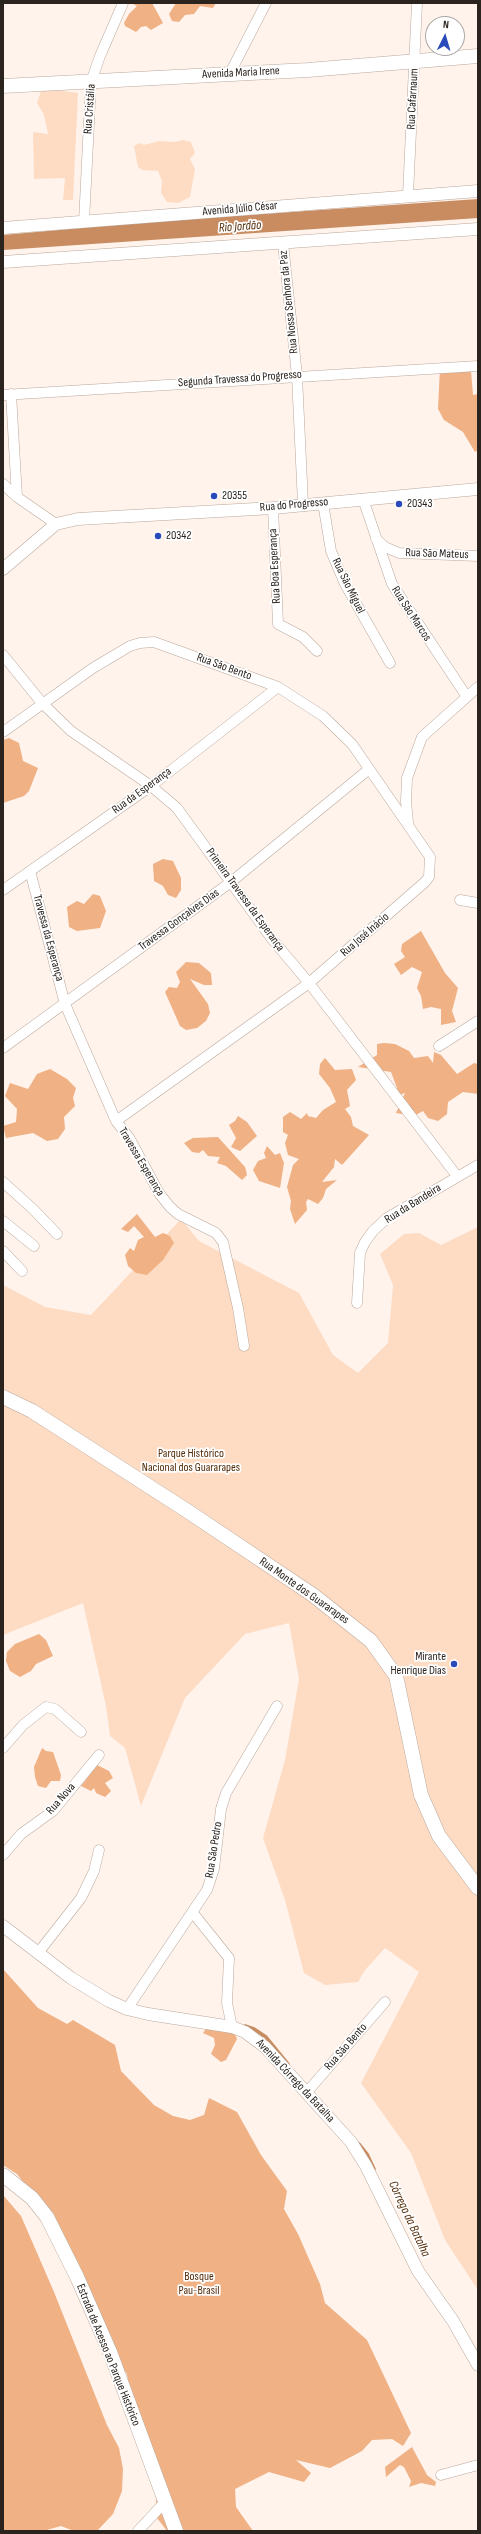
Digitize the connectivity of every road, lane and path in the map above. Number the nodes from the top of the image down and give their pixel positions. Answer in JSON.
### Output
{"nodes":[{"id":1,"x":123,"y":3,"type":"edge"},
{"id":2,"x":266,"y":3,"type":"edge"},
{"id":3,"x":417,"y":3,"type":"edge"},
{"id":4,"x":478,"y":56,"type":"edge"},
{"id":5,"x":415,"y":61,"type":"junction"},
{"id":6,"x":230,"y":73,"type":"junction"},
{"id":7,"x":91,"y":82,"type":"junction"},
{"id":8,"x":3,"y":86,"type":"edge"},
{"id":9,"x":478,"y":191,"type":"edge"},
{"id":10,"x":408,"y":195,"type":"junction"},
{"id":11,"x":84,"y":222,"type":"junction"},
{"id":12,"x":3,"y":228,"type":"edge"},
{"id":13,"x":478,"y":229,"type":"edge"},
{"id":14,"x":283,"y":243,"type":"junction"},
{"id":15,"x":3,"y":262,"type":"edge"},
{"id":16,"x":478,"y":366,"type":"edge"},
{"id":17,"x":297,"y":376,"type":"junction"},
{"id":18,"x":7,"y":394,"type":"edge"},
{"id":19,"x":3,"y":484,"type":"edge"},
{"id":20,"x":478,"y":489,"type":"edge"},
{"id":21,"x":17,"y":497,"type":"junction"},
{"id":22,"x":363,"y":499,"type":"junction"},
{"id":23,"x":323,"y":503,"type":"junction"},
{"id":24,"x":303,"y":504,"type":"junction"},
{"id":25,"x":272,"y":508,"type":"junction"},
{"id":26,"x":56,"y":524,"type":"junction"},
{"id":27,"x":376,"y":539,"type":"junction"},
{"id":28,"x":478,"y":556,"type":"edge"},
{"id":29,"x":3,"y":569,"type":"edge"},
{"id":30,"x":317,"y":651,"type":"dead end"},
{"id":31,"x":3,"y":655,"type":"edge"},
{"id":32,"x":390,"y":663,"type":"dead end"},
{"id":33,"x":278,"y":687,"type":"junction"},
{"id":34,"x":478,"y":687,"type":"edge"},
{"id":35,"x":467,"y":697,"type":"junction"},
{"id":36,"x":42,"y":704,"type":"junction"},
{"id":37,"x":3,"y":732,"type":"edge"},
{"id":38,"x":368,"y":770,"type":"junction"},
{"id":39,"x":150,"y":786,"type":"junction"},
{"id":40,"x":409,"y":826,"type":"junction"},
{"id":41,"x":30,"y":871,"type":"junction"},
{"id":42,"x":231,"y":882,"type":"junction"},
{"id":43,"x":3,"y":890,"type":"edge"},
{"id":44,"x":460,"y":900,"type":"dead end"},
{"id":45,"x":478,"y":903,"type":"edge"},
{"id":46,"x":309,"y":983,"type":"junction"},
{"id":47,"x":65,"y":1004,"type":"junction"},
{"id":48,"x":478,"y":1020,"type":"edge"},
{"id":49,"x":439,"y":1046,"type":"dead end"},
{"id":50,"x":3,"y":1048,"type":"edge"},
{"id":51,"x":116,"y":1121,"type":"junction"},
{"id":52,"x":478,"y":1165,"type":"edge"},
{"id":53,"x":457,"y":1176,"type":"junction"},
{"id":54,"x":3,"y":1182,"type":"edge"},
{"id":55,"x":3,"y":1222,"type":"edge"},
{"id":56,"x":57,"y":1234,"type":"dead end"},
{"id":57,"x":34,"y":1246,"type":"dead end"},
{"id":58,"x":3,"y":1251,"type":"edge"},
{"id":59,"x":22,"y":1271,"type":"dead end"},
{"id":60,"x":357,"y":1303,"type":"dead end"},
{"id":61,"x":244,"y":1346,"type":"dead end"},
{"id":62,"x":3,"y":1398,"type":"edge"},
{"id":63,"x":277,"y":1706,"type":"dead end"},
{"id":64,"x":80,"y":1732,"type":"dead end"},
{"id":65,"x":3,"y":1748,"type":"edge"},
{"id":66,"x":98,"y":1755,"type":"dead end"},
{"id":67,"x":99,"y":1850,"type":"dead end"},
{"id":68,"x":3,"y":1855,"type":"edge"},
{"id":69,"x":478,"y":1888,"type":"edge"},
{"id":70,"x":193,"y":1913,"type":"junction"},
{"id":71,"x":3,"y":1926,"type":"edge"},
{"id":72,"x":38,"y":1953,"type":"junction"},
{"id":73,"x":385,"y":2002,"type":"dead end"},
{"id":74,"x":127,"y":2009,"type":"junction"},
{"id":75,"x":232,"y":2027,"type":"junction"},
{"id":76,"x":307,"y":2092,"type":"junction"},
{"id":77,"x":3,"y":2175,"type":"edge"},
{"id":78,"x":478,"y":2365,"type":"edge"},
{"id":79,"x":478,"y":2465,"type":"edge"},
{"id":80,"x":441,"y":2474,"type":"dead end"},
{"id":81,"x":164,"y":2503,"type":"junction"},
{"id":82,"x":138,"y":2531,"type":"edge"},
{"id":83,"x":176,"y":2531,"type":"edge"}],
"edges":[{"from":1,"to":7,"type":"street","name":"Rua Cristália"},
{"from":2,"to":6,"type":"street"},
{"from":3,"to":5,"type":"street","name":"Rua Cafarnaum"},
{"from":4,"to":5,"type":"main road","name":"Avenida Maria Irene"},
{"from":5,"to":6,"type":"main road","name":"Avenida Maria Irene"},
{"from":5,"to":10,"type":"street","name":"Rua Cafarnaum"},
{"from":6,"to":7,"type":"main road","name":"Avenida Maria Irene"},
{"from":7,"to":8,"type":"main road","name":"Avenida Maria Irene"},
{"from":7,"to":11,"type":"street","name":"Rua Cristália"},
{"from":9,"to":10,"type":"street","name":"Avenida Júlio César"},
{"from":10,"to":11,"type":"street","name":"Avenida Júlio César"},
{"from":11,"to":12,"type":"street","name":"Avenida Júlio César"},
{"from":13,"to":14,"type":"street"},
{"from":14,"to":15,"type":"street"},
{"from":14,"to":17,"type":"street","name":"Rua Nossa Senhora da Paz"},
{"from":16,"to":17,"type":"street","name":"Segunda Travessa do Progresso"},
{"from":17,"to":18,"type":"street","name":"Segunda Travessa do Progresso"},
{"from":17,"to":24,"type":"street","name":"Rua Nossa Senhora da Paz"},
{"from":18,"to":21,"type":"street"},
{"from":19,"to":21,"type":"street"},
{"from":20,"to":22,"type":"street","name":"Rua do Progresso"},
{"from":21,"to":26,"type":"street"},
{"from":22,"to":23,"type":"street","name":"Rua do Progresso"},
{"from":22,"to":27,"type":"street","name":"Rua São Marcos"},
{"from":23,"to":24,"type":"street","name":"Rua do Progresso"},
{"from":23,"to":32,"type":"street","name":"Rua São Miguel"},
{"from":24,"to":25,"type":"street","name":"Rua do Progresso"},
{"from":25,"to":26,"type":"street","name":"Rua do Progresso"},
{"from":25,"to":30,"type":"street","name":"Rua Boa Esperança"},
{"from":26,"to":29,"type":"street"},
{"from":27,"to":28,"type":"street","name":"Rua São Mateus"},
{"from":27,"to":35,"type":"street","name":"Rua São Marcos"},
{"from":31,"to":36,"type":"street","name":"Primeira Travessa da Esperança"},
{"from":33,"to":36,"type":"street","name":"Rua São Bento"},
{"from":33,"to":38,"type":"street","name":"Rua São Bento"},
{"from":33,"to":39,"type":"street","name":"Rua da Esperança"},
{"from":34,"to":35,"type":"street","name":"Rua José Inácio"},
{"from":35,"to":40,"type":"street","name":"Rua José Inácio"},
{"from":36,"to":37,"type":"street","name":"Rua São Bento"},
{"from":36,"to":39,"type":"street","name":"Primeira Travessa da Esperança"},
{"from":38,"to":40,"type":"street","name":"Rua São Bento"},
{"from":38,"to":42,"type":"street","name":"Travessa Gonçalves Dias"},
{"from":39,"to":41,"type":"street","name":"Rua da Esperança"},
{"from":39,"to":42,"type":"street","name":"Primeira Travessa da Esperança"},
{"from":40,"to":46,"type":"street","name":"Rua José Inácio"},
{"from":41,"to":43,"type":"street","name":"Rua da Esperança"},
{"from":41,"to":47,"type":"street","name":"Travessa da Esperança"},
{"from":42,"to":46,"type":"street","name":"Primeira Travessa da Esperança"},
{"from":42,"to":47,"type":"street","name":"Travessa Gonçalves Dias"},
{"from":44,"to":45,"type":"street"},
{"from":46,"to":51,"type":"street","name":"Rua José Inácio"},
{"from":46,"to":53,"type":"street","name":"Primeira Travessa da Esperança"},
{"from":47,"to":50,"type":"street","name":"Travessa Gonçalves Dias"},
{"from":47,"to":51,"type":"street","name":"Travessa Esperança"},
{"from":48,"to":49,"type":"street"},
{"from":51,"to":61,"type":"street","name":"Travessa Esperança"},
{"from":52,"to":53,"type":"street","name":"Rua da Bandeira"},
{"from":53,"to":60,"type":"street","name":"Rua da Bandeira"},
{"from":54,"to":56,"type":"street"},
{"from":55,"to":57,"type":"street"},
{"from":58,"to":59,"type":"street"},
{"from":62,"to":69,"type":"main road","name":"Rua Monte dos Guararapes"},
{"from":63,"to":70,"type":"street","name":"Rua São Pedro"},
{"from":64,"to":65,"type":"street"},
{"from":66,"to":68,"type":"street","name":"Rua Nova"},
{"from":67,"to":72,"type":"street"},
{"from":70,"to":74,"type":"street","name":"Rua São Pedro"},
{"from":70,"to":75,"type":"street"},
{"from":71,"to":72,"type":"street","name":"Avenida Córrego da Batalha"},
{"from":72,"to":74,"type":"street","name":"Avenida Córrego da Batalha"},
{"from":73,"to":76,"type":"street","name":"Rua São Bento"},
{"from":74,"to":75,"type":"street","name":"Avenida Córrego da Batalha"},
{"from":75,"to":76,"type":"street","name":"Avenida Córrego da Batalha"},
{"from":76,"to":78,"type":"street","name":"Avenida Córrego da Batalha"},
{"from":77,"to":81,"type":"main road","name":"Estrada de Acesso ao Parque Histórico"},
{"from":79,"to":80,"type":"street"},
{"from":81,"to":82,"type":"street"},
{"from":81,"to":83,"type":"main road","name":"Estrada de Acesso ao Parque Histórico"}]}
